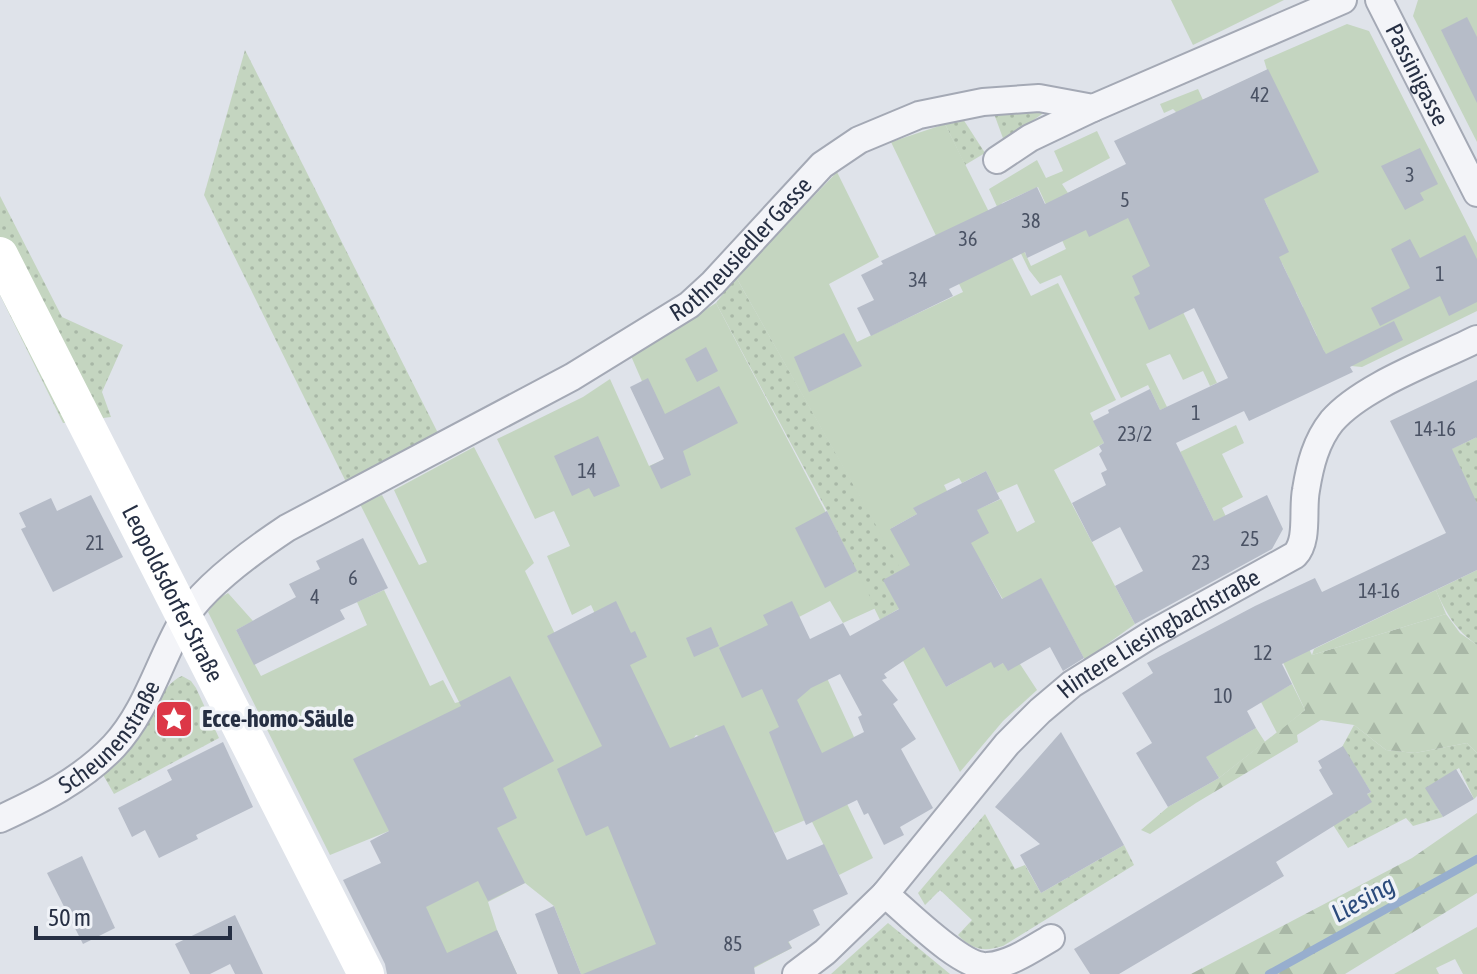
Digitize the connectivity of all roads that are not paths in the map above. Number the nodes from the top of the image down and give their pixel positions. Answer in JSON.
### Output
{"nodes":[{"id":1,"x":1343,"y":0,"type":"edge"},
{"id":2,"x":1379,"y":0,"type":"edge"},
{"id":3,"x":1093,"y":108,"type":"junction"},
{"id":4,"x":997,"y":160,"type":"dead end"},
{"id":5,"x":1477,"y":193,"type":"edge"},
{"id":6,"x":0,"y":255,"type":"edge"},
{"id":7,"x":1477,"y":339,"type":"edge"},
{"id":8,"x":183,"y":619,"type":"junction"},
{"id":9,"x":0,"y":819,"type":"edge"},
{"id":10,"x":885,"y":894,"type":"junction"},
{"id":11,"x":1051,"y":938,"type":"dead end"},
{"id":12,"x":366,"y":974,"type":"edge"},
{"id":13,"x":796,"y":974,"type":"edge"}],
"edges":[{"from":1,"to":3,"type":"street"},
{"from":2,"to":5,"type":"street","name":"Passinigasse"},
{"from":3,"to":4,"type":"street"},
{"from":3,"to":8,"type":"street","name":"Rothneusiedler Gasse"},
{"from":6,"to":8,"type":"main road","name":"Leopoldsdorfer Straße"},
{"from":7,"to":10,"type":"street","name":"Hintere Liesingbachstraße"},
{"from":8,"to":9,"type":"street","name":"Scheunenstraße"},
{"from":8,"to":12,"type":"main road","name":"Leopoldsdorfer Straße"},
{"from":10,"to":11,"type":"street"},
{"from":10,"to":13,"type":"street","name":"Hintere Liesingbachstraße"}]}
